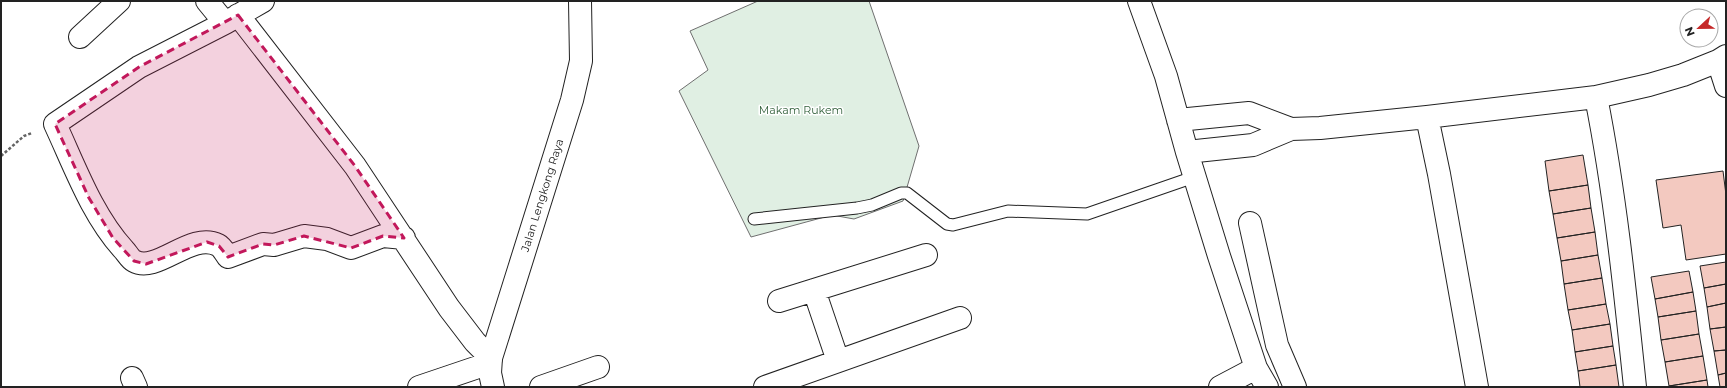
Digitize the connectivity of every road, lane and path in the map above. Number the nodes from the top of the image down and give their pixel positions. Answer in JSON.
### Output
{"nodes":[{"id":1,"x":119,"y":1,"type":"edge"},
{"id":2,"x":207,"y":1,"type":"edge"},
{"id":3,"x":263,"y":1,"type":"edge"},
{"id":4,"x":580,"y":1,"type":"edge"},
{"id":5,"x":1139,"y":1,"type":"edge"},
{"id":6,"x":231,"y":19,"type":"junction"},
{"id":7,"x":80,"y":37,"type":"dead end"},
{"id":8,"x":1722,"y":58,"type":"edge"},
{"id":9,"x":1726,"y":86,"type":"edge"},
{"id":10,"x":1596,"y":97,"type":"junction"},
{"id":11,"x":1427,"y":117,"type":"junction"},
{"id":12,"x":1178,"y":120,"type":"junction"},
{"id":13,"x":55,"y":124,"type":"junction"},
{"id":14,"x":1291,"y":129,"type":"junction"},
{"id":15,"x":1187,"y":152,"type":"junction"},
{"id":16,"x":1,"y":156,"type":"edge"},
{"id":17,"x":1194,"y":177,"type":"junction"},
{"id":18,"x":754,"y":219,"type":"dead end"},
{"id":19,"x":1250,"y":223,"type":"dead end"},
{"id":20,"x":404,"y":238,"type":"junction"},
{"id":21,"x":926,"y":256,"type":"dead end"},
{"id":22,"x":814,"y":290,"type":"junction"},
{"id":23,"x":779,"y":302,"type":"dead end"},
{"id":24,"x":960,"y":318,"type":"dead end"},
{"id":25,"x":490,"y":360,"type":"junction"},
{"id":26,"x":838,"y":361,"type":"junction"},
{"id":27,"x":598,"y":367,"type":"dead end"},
{"id":28,"x":1256,"y":368,"type":"junction"},
{"id":29,"x":419,"y":387,"type":"edge"},
{"id":30,"x":493,"y":387,"type":"edge"},
{"id":31,"x":541,"y":387,"type":"edge"},
{"id":32,"x":764,"y":387,"type":"edge"},
{"id":33,"x":1220,"y":387,"type":"edge"},
{"id":34,"x":1267,"y":387,"type":"edge"},
{"id":35,"x":1295,"y":387,"type":"edge"},
{"id":36,"x":1476,"y":387,"type":"edge"},
{"id":37,"x":1635,"y":387,"type":"edge"}],
"edges":[{"from":1,"to":7,"type":"street"},
{"from":2,"to":6,"type":"street"},
{"from":3,"to":6,"type":"street"},
{"from":4,"to":25,"type":"street","name":"Jalan Lengkong Raya"},
{"from":5,"to":12,"type":"street"},
{"from":6,"to":13,"type":"street"},
{"from":6,"to":20,"type":"street"},
{"from":8,"to":9,"type":"street"},
{"from":8,"to":10,"type":"street"},
{"from":10,"to":11,"type":"street"},
{"from":10,"to":37,"type":"street"},
{"from":11,"to":14,"type":"street"},
{"from":11,"to":36,"type":"street"},
{"from":12,"to":14,"type":"street"},
{"from":12,"to":15,"type":"street"},
{"from":13,"to":16,"type":"path"},
{"from":13,"to":20,"type":"street"},
{"from":14,"to":15,"type":"street"},
{"from":15,"to":17,"type":"street"},
{"from":17,"to":18,"type":"lane"},
{"from":17,"to":28,"type":"street"},
{"from":19,"to":35,"type":"street"},
{"from":20,"to":25,"type":"street"},
{"from":21,"to":22,"type":"street"},
{"from":22,"to":23,"type":"street"},
{"from":22,"to":26,"type":"street"},
{"from":24,"to":26,"type":"street"},
{"from":25,"to":29,"type":"street"},
{"from":25,"to":30,"type":"street","name":"Jalan Lengkong Raya"},
{"from":26,"to":32,"type":"street"},
{"from":27,"to":31,"type":"street"},
{"from":28,"to":33,"type":"street"},
{"from":28,"to":34,"type":"street"}]}
